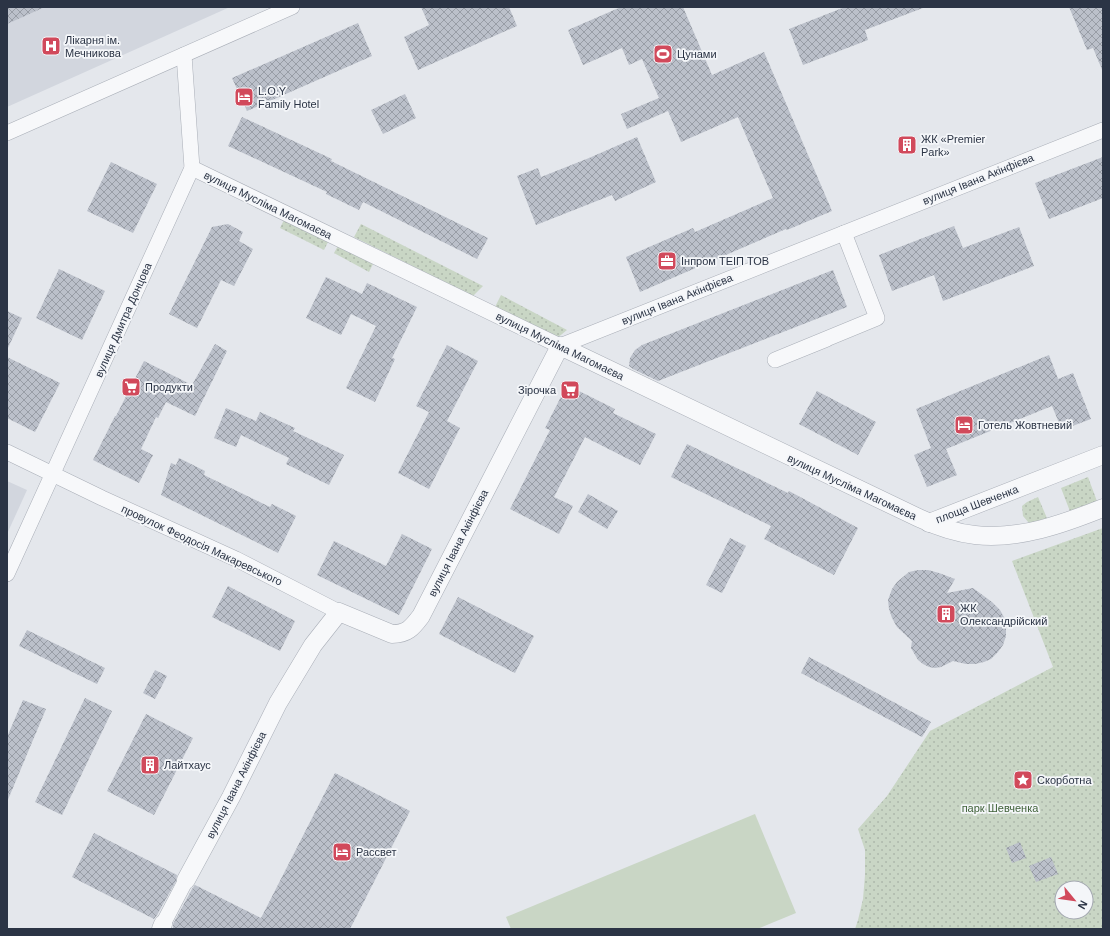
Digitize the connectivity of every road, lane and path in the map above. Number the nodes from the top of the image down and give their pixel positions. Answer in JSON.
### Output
{"nodes":[{"id":1,"x":292,"y":7,"type":"edge"},
{"id":2,"x":184,"y":55,"type":"junction"},
{"id":3,"x":1103,"y":130,"type":"edge"},
{"id":4,"x":7,"y":134,"type":"edge"},
{"id":5,"x":192,"y":168,"type":"junction"},
{"id":6,"x":844,"y":233,"type":"junction"},
{"id":7,"x":827,"y":339,"type":"dead end"},
{"id":8,"x":560,"y":346,"type":"junction"},
{"id":9,"x":7,"y":452,"type":"edge"},
{"id":10,"x":1103,"y":455,"type":"edge"},
{"id":11,"x":53,"y":474,"type":"junction"},
{"id":12,"x":1103,"y":508,"type":"edge"},
{"id":13,"x":930,"y":523,"type":"junction"},
{"id":14,"x":7,"y":574,"type":"edge"},
{"id":15,"x":340,"y":612,"type":"junction"},
{"id":16,"x":399,"y":634,"type":"joint"},
{"id":17,"x":186,"y":880,"type":"joint"},
{"id":18,"x":161,"y":927,"type":"edge"}],
"edges":[{"from":1,"to":2,"type":"street"},
{"from":2,"to":4,"type":"street"},
{"from":2,"to":5,"type":"street","name":"вулиця Дмитра Донцова"},
{"from":3,"to":6,"type":"street","name":"вулиця Івана Акінфієва"},
{"from":5,"to":8,"type":"street","name":"вулиця Мусліма Магомаєва"},
{"from":5,"to":11,"type":"street","name":"вулиця Дмитра Донцова"},
{"from":6,"to":7,"type":"street"},
{"from":6,"to":8,"type":"street","name":"вулиця Івана Акінфієва"},
{"from":8,"to":13,"type":"street","name":"вулиця Мусліма Магомаєва"},
{"from":8,"to":16,"type":"street","name":"вулиця Івана Акінфієва"},
{"from":9,"to":11,"type":"street","name":"провулок Феодосія Макаревського"},
{"from":10,"to":13,"type":"street","name":"площа Шевченка"},
{"from":11,"to":14,"type":"street","name":"вулиця Дмитра Донцова"},
{"from":11,"to":15,"type":"street","name":"провулок Феодосія Макаревського"},
{"from":12,"to":13,"type":"street","name":"площа Шевченка"},
{"from":15,"to":16,"type":"street","name":"провулок Феодосія Макаревського"},
{"from":15,"to":17,"type":"street","name":"вулиця Івана Акінфієва"},
{"from":17,"to":18,"type":"street"}]}
